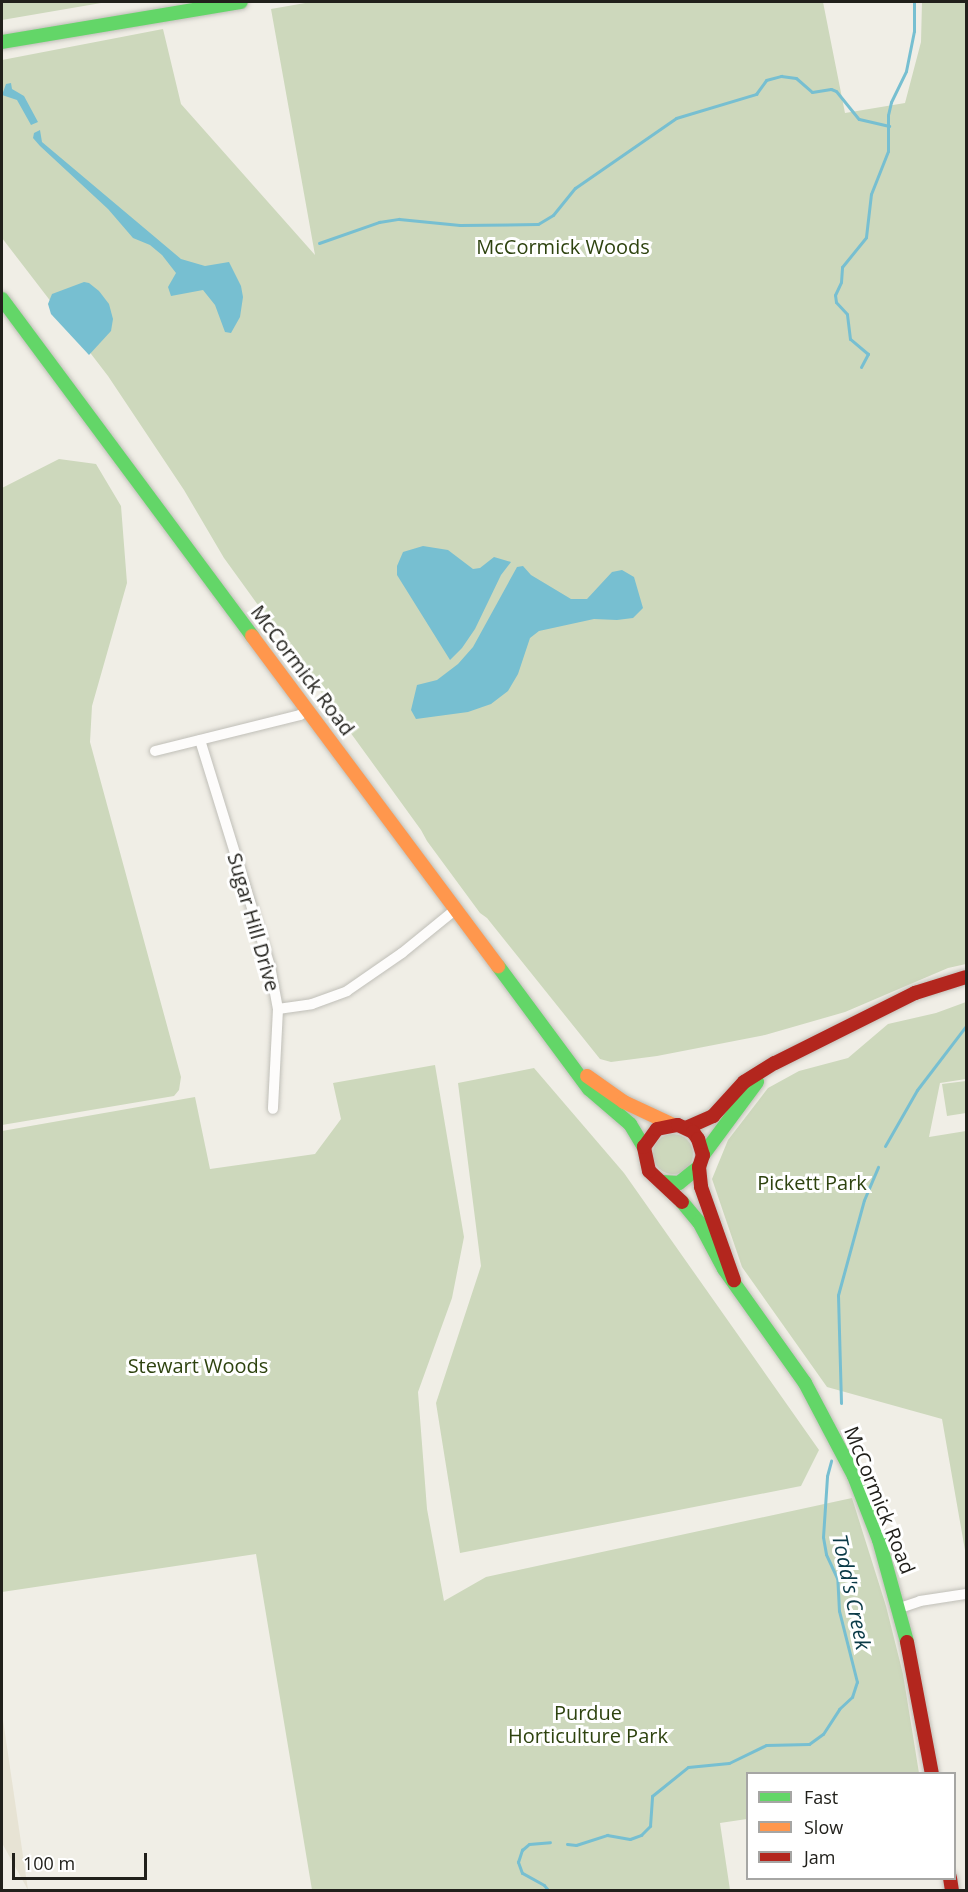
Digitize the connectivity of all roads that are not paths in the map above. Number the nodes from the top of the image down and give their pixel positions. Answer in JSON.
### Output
{"nodes":[{"id":1,"x":241,"y":2,"type":"edge"},
{"id":2,"x":2,"y":42,"type":"edge"},
{"id":3,"x":2,"y":299,"type":"edge"},
{"id":4,"x":308,"y":710,"type":"junction"},
{"id":5,"x":200,"y":740,"type":"junction"},
{"id":6,"x":155,"y":751,"type":"dead end"},
{"id":7,"x":456,"y":909,"type":"junction"},
{"id":8,"x":966,"y":977,"type":"edge"},
{"id":9,"x":278,"y":1009,"type":"junction"},
{"id":10,"x":798,"y":1052,"type":"junction"},
{"id":11,"x":573,"y":1065,"type":"junction"},
{"id":12,"x":273,"y":1109,"type":"dead end"},
{"id":13,"x":679,"y":1126,"type":"junction"},
{"id":14,"x":644,"y":1147,"type":"junction"},
{"id":15,"x":701,"y":1161,"type":"junction"},
{"id":16,"x":662,"y":1182,"type":"junction"},
{"id":17,"x":734,"y":1280,"type":"junction"},
{"id":18,"x":966,"y":1594,"type":"edge"},
{"id":19,"x":900,"y":1608,"type":"junction"},
{"id":20,"x":932,"y":1772,"type":"edge"}],
"edges":[{"from":1,"to":2,"type":"street"},
{"from":3,"to":4,"type":"street","name":"McCormick Road"},
{"from":4,"to":5,"type":"street"},
{"from":4,"to":7,"type":"street","name":"McCormick Road"},
{"from":5,"to":6,"type":"street"},
{"from":5,"to":9,"type":"street","name":"Sugar Hill Drive"},
{"from":7,"to":9,"type":"street"},
{"from":7,"to":11,"type":"street","name":"McCormick Road"},
{"from":8,"to":10,"type":"street"},
{"from":9,"to":12,"type":"street","name":"Sugar Hill Drive"},
{"from":10,"to":13,"type":"street"},
{"from":10,"to":15,"type":"street"},
{"from":11,"to":13,"type":"street","name":"McCormick Road"},
{"from":11,"to":14,"type":"street","name":"McCormick Road"},
{"from":13,"to":14,"type":"street"},
{"from":13,"to":15,"type":"street"},
{"from":14,"to":16,"type":"street"},
{"from":15,"to":16,"type":"street"},
{"from":15,"to":17,"type":"street"},
{"from":16,"to":17,"type":"street","name":"McCormick Road"},
{"from":17,"to":19,"type":"street","name":"McCormick Road"},
{"from":18,"to":19,"type":"street"},
{"from":19,"to":20,"type":"street","name":"McCormick Road"}]}
